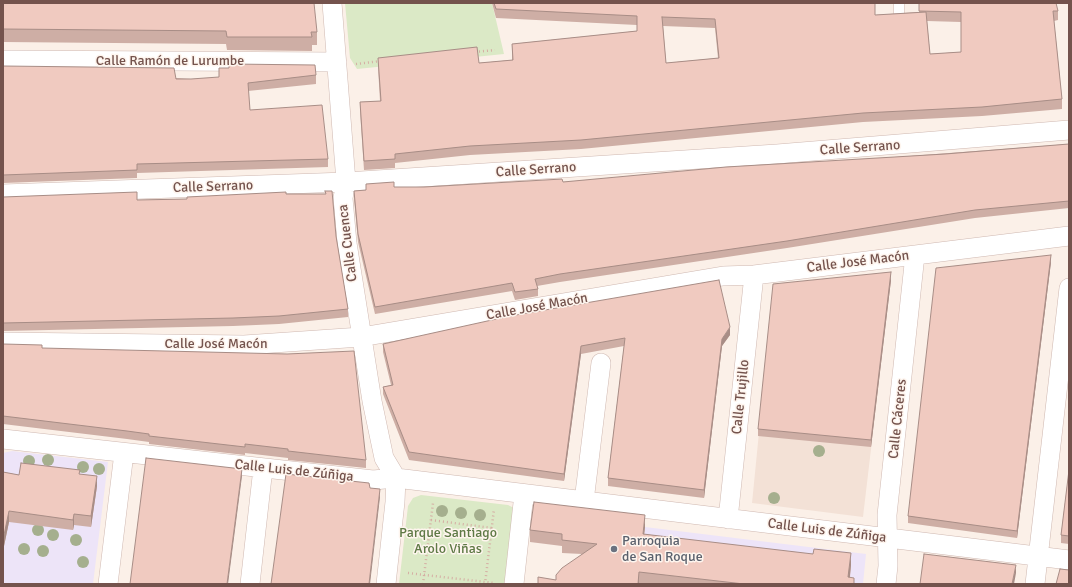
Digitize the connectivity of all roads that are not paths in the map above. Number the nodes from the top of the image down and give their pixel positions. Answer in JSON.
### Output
{"nodes":[{"id":1,"x":332,"y":3,"type":"edge"},
{"id":2,"x":899,"y":3,"type":"edge"},
{"id":3,"x":899,"y":14,"type":"edge"},
{"id":4,"x":3,"y":60,"type":"edge"},
{"id":5,"x":337,"y":67,"type":"junction"},
{"id":6,"x":1069,"y":130,"type":"edge"},
{"id":7,"x":346,"y":182,"type":"junction"},
{"id":8,"x":3,"y":194,"type":"edge"},
{"id":9,"x":1069,"y":236,"type":"edge"},
{"id":10,"x":915,"y":255,"type":"junction"},
{"id":11,"x":754,"y":275,"type":"junction"},
{"id":12,"x":1069,"y":288,"type":"edge"},
{"id":13,"x":361,"y":337,"type":"junction"},
{"id":14,"x":3,"y":342,"type":"edge"},
{"id":15,"x":601,"y":363,"type":"dead end"},
{"id":16,"x":3,"y":439,"type":"edge"},
{"id":17,"x":124,"y":452,"type":"junction"},
{"id":18,"x":263,"y":468,"type":"junction"},
{"id":19,"x":396,"y":478,"type":"junction"},
{"id":20,"x":524,"y":494,"type":"junction"},
{"id":21,"x":584,"y":501,"type":"junction"},
{"id":22,"x":728,"y":519,"type":"junction"},
{"id":23,"x":887,"y":538,"type":"junction"},
{"id":24,"x":1038,"y":556,"type":"junction"},
{"id":25,"x":1069,"y":560,"type":"edge"},
{"id":26,"x":108,"y":584,"type":"edge"},
{"id":27,"x":250,"y":584,"type":"edge"},
{"id":28,"x":386,"y":584,"type":"edge"},
{"id":29,"x":505,"y":584,"type":"edge"},
{"id":30,"x":886,"y":584,"type":"edge"},
{"id":31,"x":1035,"y":584,"type":"edge"}],
"edges":[{"from":1,"to":5,"type":"street","name":"Calle Cuenca"},
{"from":2,"to":3,"type":"lane"},
{"from":4,"to":5,"type":"street","name":"Calle Ramón de Lurumbe"},
{"from":5,"to":7,"type":"street","name":"Calle Cuenca"},
{"from":6,"to":7,"type":"street","name":"Calle Serrano"},
{"from":7,"to":8,"type":"street","name":"Calle Serrano"},
{"from":7,"to":13,"type":"street","name":"Calle Cuenca"},
{"from":9,"to":10,"type":"street","name":"Calle José Macón"},
{"from":10,"to":11,"type":"street","name":"Calle José Macón"},
{"from":10,"to":23,"type":"street","name":"Calle Cáceres"},
{"from":11,"to":13,"type":"street","name":"Calle José Macón"},
{"from":11,"to":22,"type":"street","name":"Calle Trujillo"},
{"from":12,"to":24,"type":"street"},
{"from":13,"to":14,"type":"street","name":"Calle José Macón"},
{"from":13,"to":19,"type":"street","name":"Calle Cuenca"},
{"from":15,"to":21,"type":"street"},
{"from":16,"to":17,"type":"street","name":"Calle Luis de Zúñiga"},
{"from":17,"to":18,"type":"street","name":"Calle Luis de Zúñiga"},
{"from":17,"to":26,"type":"street"},
{"from":18,"to":19,"type":"street","name":"Calle Luis de Zúñiga"},
{"from":18,"to":27,"type":"street"},
{"from":19,"to":20,"type":"street","name":"Calle Luis de Zúñiga"},
{"from":19,"to":28,"type":"street"},
{"from":20,"to":21,"type":"street","name":"Calle Luis de Zúñiga"},
{"from":20,"to":29,"type":"street"},
{"from":21,"to":22,"type":"street","name":"Calle Luis de Zúñiga"},
{"from":22,"to":23,"type":"street","name":"Calle Luis de Zúñiga"},
{"from":23,"to":24,"type":"street","name":"Calle Luis de Zúñiga"},
{"from":23,"to":30,"type":"street","name":"Calle Cáceres"},
{"from":24,"to":25,"type":"street","name":"Calle Luis de Zúñiga"},
{"from":24,"to":31,"type":"street"}]}
